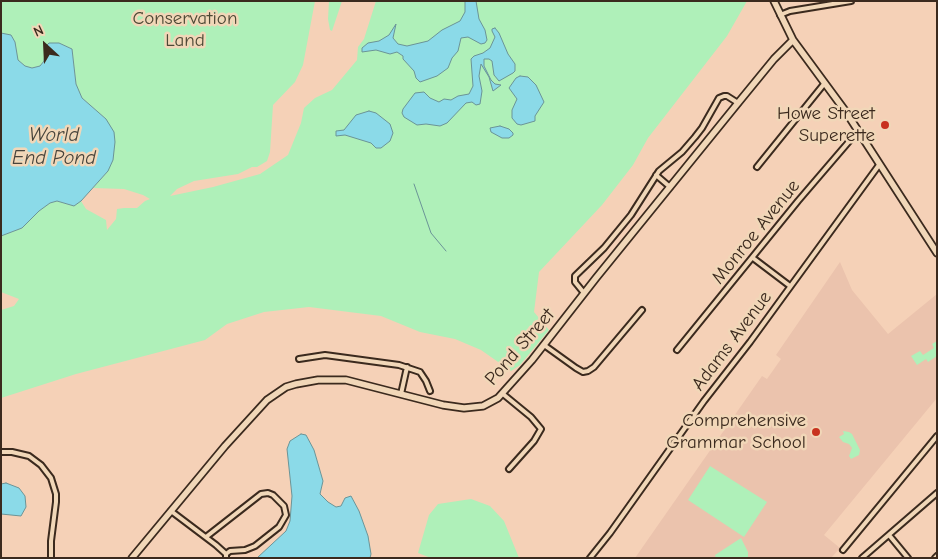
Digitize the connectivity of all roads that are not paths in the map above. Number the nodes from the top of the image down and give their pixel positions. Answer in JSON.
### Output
{"nodes":[{"id":1,"x":774,"y":1,"type":"edge"},
{"id":2,"x":850,"y":1,"type":"edge"},
{"id":3,"x":780,"y":15,"type":"junction"},
{"id":4,"x":793,"y":40,"type":"junction"},
{"id":5,"x":824,"y":84,"type":"junction"},
{"id":6,"x":738,"y":103,"type":"junction"},
{"id":7,"x":858,"y":131,"type":"junction"},
{"id":8,"x":879,"y":165,"type":"junction"},
{"id":9,"x":757,"y":167,"type":"dead end"},
{"id":10,"x":656,"y":175,"type":"junction"},
{"id":11,"x":670,"y":187,"type":"junction"},
{"id":12,"x":937,"y":253,"type":"edge"},
{"id":13,"x":753,"y":258,"type":"junction"},
{"id":14,"x":790,"y":286,"type":"junction"},
{"id":15,"x":584,"y":293,"type":"junction"},
{"id":16,"x":642,"y":310,"type":"dead end"},
{"id":17,"x":544,"y":345,"type":"junction"},
{"id":18,"x":677,"y":350,"type":"dead end"},
{"id":19,"x":299,"y":359,"type":"dead end"},
{"id":20,"x":407,"y":367,"type":"junction"},
{"id":21,"x":430,"y":391,"type":"dead end"},
{"id":22,"x":400,"y":394,"type":"junction"},
{"id":23,"x":502,"y":394,"type":"junction"},
{"id":24,"x":937,"y":436,"type":"edge"},
{"id":25,"x":1,"y":452,"type":"edge"},
{"id":26,"x":509,"y":469,"type":"dead end"},
{"id":27,"x":937,"y":492,"type":"edge"},
{"id":28,"x":171,"y":511,"type":"junction"},
{"id":29,"x":888,"y":535,"type":"junction"},
{"id":30,"x":206,"y":537,"type":"junction"},
{"id":31,"x":843,"y":550,"type":"dead end"},
{"id":32,"x":226,"y":556,"type":"edge"},
{"id":33,"x":51,"y":558,"type":"edge"},
{"id":34,"x":132,"y":558,"type":"edge"},
{"id":35,"x":590,"y":558,"type":"edge"},
{"id":36,"x":862,"y":558,"type":"edge"},
{"id":37,"x":908,"y":558,"type":"edge"}],
"edges":[{"from":1,"to":3,"type":"street"},
{"from":2,"to":3,"type":"street"},
{"from":3,"to":4,"type":"street"},
{"from":4,"to":5,"type":"street"},
{"from":4,"to":6,"type":"street","name":"Pond Street"},
{"from":5,"to":7,"type":"street"},
{"from":5,"to":9,"type":"street"},
{"from":6,"to":10,"type":"street"},
{"from":6,"to":11,"type":"street","name":"Pond Street"},
{"from":7,"to":8,"type":"street"},
{"from":7,"to":13,"type":"street","name":"Monroe Avenue"},
{"from":8,"to":12,"type":"street"},
{"from":8,"to":14,"type":"street","name":"Adams Avenue"},
{"from":10,"to":11,"type":"street"},
{"from":10,"to":15,"type":"street"},
{"from":11,"to":15,"type":"street","name":"Pond Street"},
{"from":13,"to":14,"type":"street"},
{"from":13,"to":18,"type":"street","name":"Monroe Avenue"},
{"from":14,"to":35,"type":"street","name":"Adams Avenue"},
{"from":15,"to":17,"type":"street","name":"Pond Street"},
{"from":16,"to":17,"type":"street"},
{"from":17,"to":23,"type":"street","name":"Pond Street"},
{"from":19,"to":20,"type":"street"},
{"from":20,"to":21,"type":"street"},
{"from":20,"to":22,"type":"street"},
{"from":22,"to":23,"type":"street","name":"Pond Street"},
{"from":22,"to":28,"type":"street","name":"Pond Street"},
{"from":23,"to":26,"type":"street"},
{"from":24,"to":31,"type":"street"},
{"from":25,"to":33,"type":"street"},
{"from":27,"to":29,"type":"street"},
{"from":28,"to":30,"type":"street"},
{"from":28,"to":34,"type":"street","name":"Pond Street"},
{"from":29,"to":36,"type":"street"},
{"from":29,"to":37,"type":"street"},
{"from":30,"to":32,"type":"street"},
{"from":30,"to":32,"type":"street"}]}
